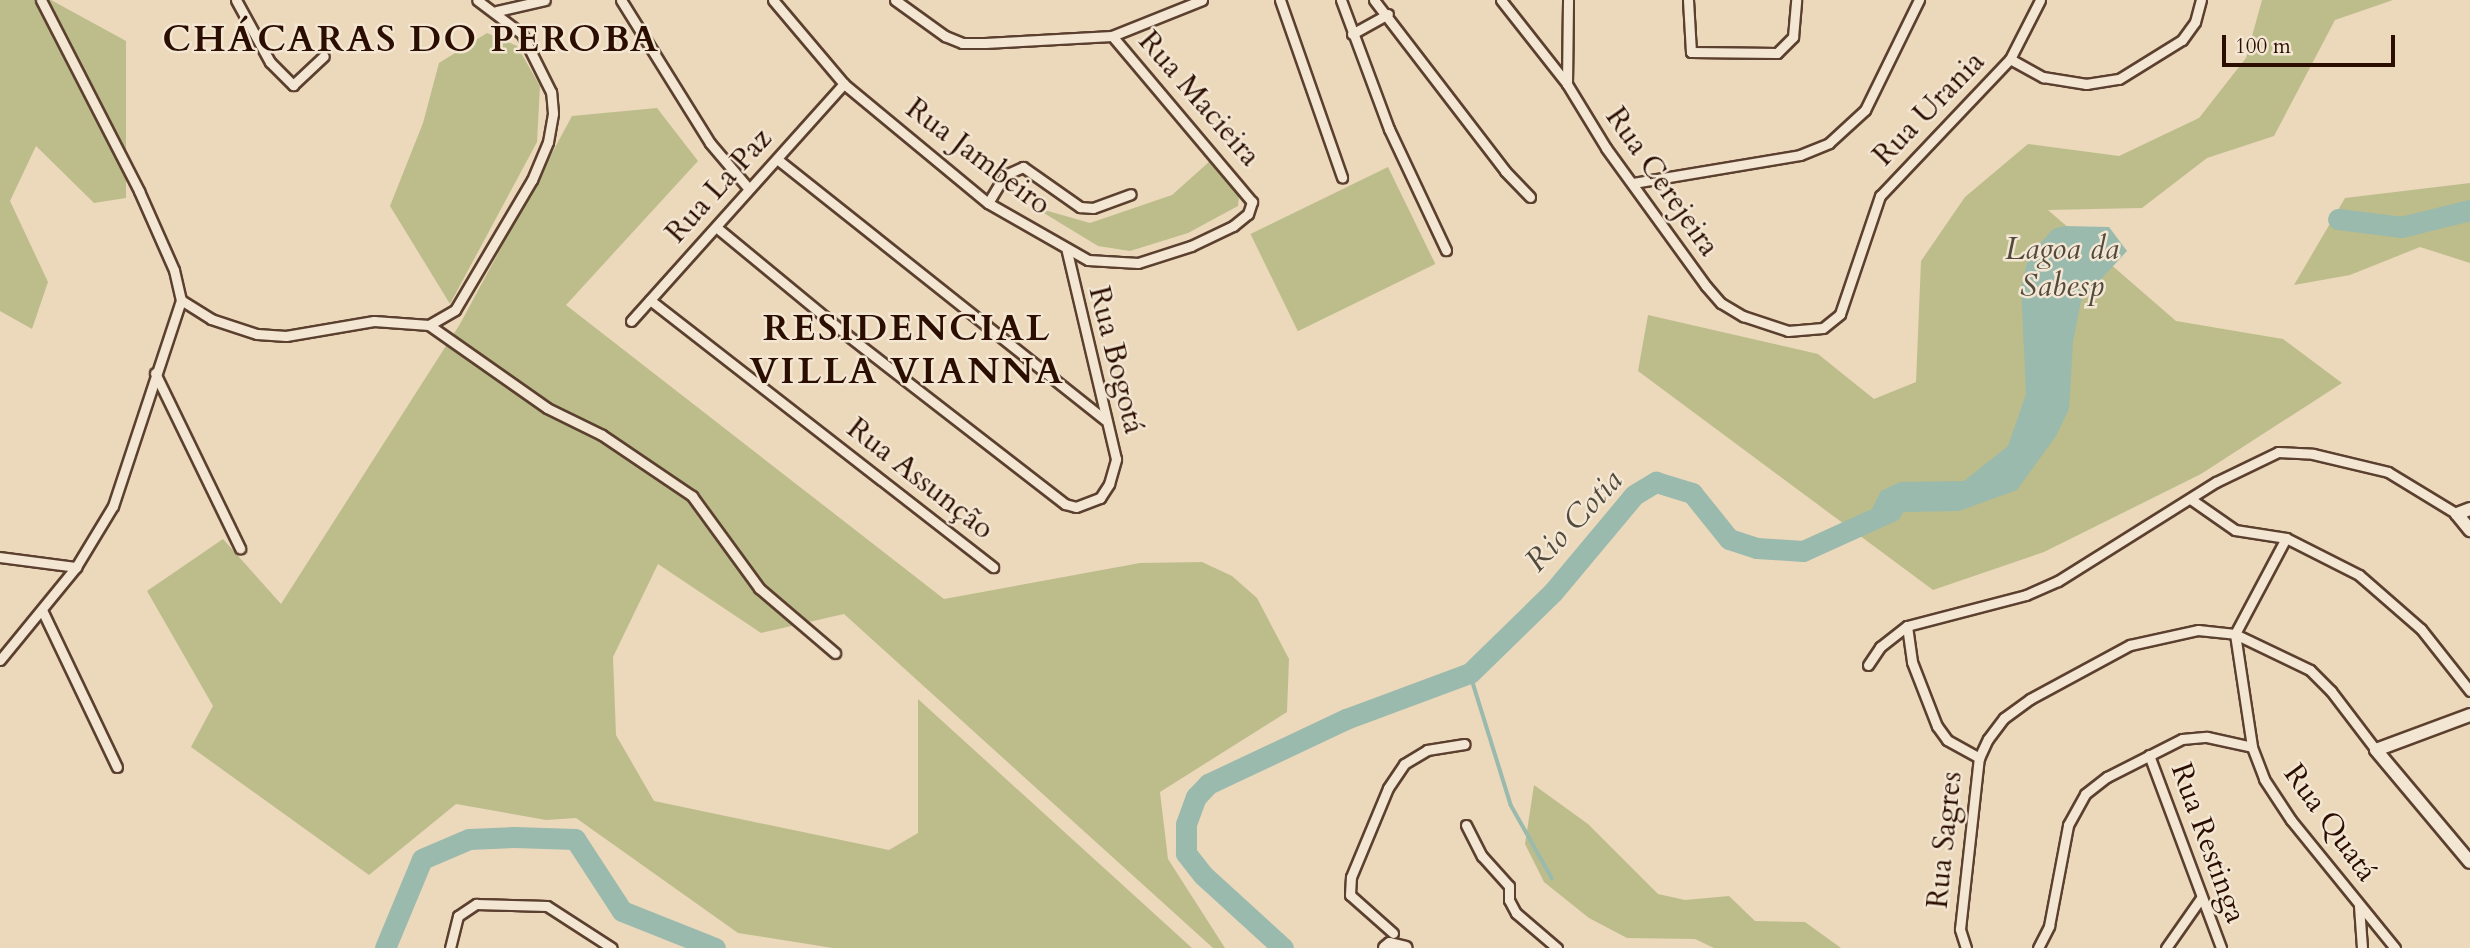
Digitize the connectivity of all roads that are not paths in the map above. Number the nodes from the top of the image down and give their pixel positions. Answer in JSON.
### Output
{"nodes":[{"id":1,"x":41,"y":0,"type":"edge"},
{"id":2,"x":236,"y":0,"type":"edge"},
{"id":3,"x":477,"y":0,"type":"edge"},
{"id":4,"x":545,"y":0,"type":"edge"},
{"id":5,"x":621,"y":0,"type":"edge"},
{"id":6,"x":773,"y":0,"type":"edge"},
{"id":7,"x":895,"y":0,"type":"edge"},
{"id":8,"x":1202,"y":0,"type":"edge"},
{"id":9,"x":1280,"y":0,"type":"edge"},
{"id":10,"x":1341,"y":0,"type":"edge"},
{"id":11,"x":1374,"y":0,"type":"edge"},
{"id":12,"x":1501,"y":0,"type":"edge"},
{"id":13,"x":1568,"y":0,"type":"edge"},
{"id":14,"x":1688,"y":0,"type":"edge"},
{"id":15,"x":1796,"y":0,"type":"edge"},
{"id":16,"x":1919,"y":0,"type":"edge"},
{"id":17,"x":2040,"y":0,"type":"edge"},
{"id":18,"x":2201,"y":0,"type":"edge"},
{"id":19,"x":496,"y":11,"type":"junction"},
{"id":20,"x":1388,"y":14,"type":"junction"},
{"id":21,"x":1352,"y":34,"type":"junction"},
{"id":22,"x":1112,"y":36,"type":"junction"},
{"id":23,"x":324,"y":56,"type":"dead end"},
{"id":24,"x":2010,"y":60,"type":"junction"},
{"id":25,"x":844,"y":84,"type":"junction"},
{"id":26,"x":1567,"y":84,"type":"junction"},
{"id":27,"x":777,"y":159,"type":"junction"},
{"id":28,"x":1342,"y":177,"type":"dead end"},
{"id":29,"x":1633,"y":183,"type":"junction"},
{"id":30,"x":750,"y":189,"type":"junction"},
{"id":31,"x":1131,"y":194,"type":"dead end"},
{"id":32,"x":1248,"y":194,"type":"joint"},
{"id":33,"x":1530,"y":197,"type":"dead end"},
{"id":34,"x":988,"y":203,"type":"junction"},
{"id":35,"x":716,"y":227,"type":"junction"},
{"id":36,"x":1446,"y":250,"type":"dead end"},
{"id":37,"x":1067,"y":251,"type":"junction"},
{"id":38,"x":181,"y":300,"type":"junction"},
{"id":39,"x":650,"y":300,"type":"junction"},
{"id":40,"x":631,"y":321,"type":"dead end"},
{"id":41,"x":429,"y":325,"type":"junction"},
{"id":42,"x":1823,"y":328,"type":"joint"},
{"id":43,"x":155,"y":373,"type":"junction"},
{"id":44,"x":1105,"y":420,"type":"junction"},
{"id":45,"x":2192,"y":500,"type":"junction"},
{"id":46,"x":2470,"y":509,"type":"edge"},
{"id":47,"x":2456,"y":514,"type":"junction"},
{"id":48,"x":2470,"y":530,"type":"edge"},
{"id":49,"x":2287,"y":538,"type":"junction"},
{"id":50,"x":240,"y":548,"type":"dead end"},
{"id":51,"x":0,"y":557,"type":"edge"},
{"id":52,"x":76,"y":567,"type":"junction"},
{"id":53,"x":993,"y":567,"type":"dead end"},
{"id":54,"x":42,"y":610,"type":"junction"},
{"id":55,"x":1906,"y":626,"type":"junction"},
{"id":56,"x":2235,"y":634,"type":"junction"},
{"id":57,"x":835,"y":653,"type":"dead end"},
{"id":58,"x":0,"y":660,"type":"edge"},
{"id":59,"x":1868,"y":665,"type":"dead end"},
{"id":60,"x":2470,"y":691,"type":"edge"},
{"id":61,"x":2470,"y":715,"type":"edge"},
{"id":62,"x":1465,"y":744,"type":"dead end"},
{"id":63,"x":2252,"y":747,"type":"junction"},
{"id":64,"x":2376,"y":750,"type":"junction"},
{"id":65,"x":2149,"y":755,"type":"junction"},
{"id":66,"x":1979,"y":758,"type":"junction"},
{"id":67,"x":117,"y":767,"type":"dead end"},
{"id":68,"x":1466,"y":825,"type":"dead end"},
{"id":69,"x":2470,"y":862,"type":"edge"},
{"id":70,"x":2201,"y":898,"type":"junction"},
{"id":71,"x":2359,"y":904,"type":"junction"},
{"id":72,"x":1393,"y":933,"type":"dead end"},
{"id":73,"x":450,"y":948,"type":"edge"},
{"id":74,"x":612,"y":948,"type":"edge"},
{"id":75,"x":1385,"y":948,"type":"edge"},
{"id":76,"x":1406,"y":948,"type":"edge"},
{"id":77,"x":1557,"y":948,"type":"edge"},
{"id":78,"x":1966,"y":948,"type":"edge"},
{"id":79,"x":2038,"y":948,"type":"edge"},
{"id":80,"x":2166,"y":948,"type":"edge"},
{"id":81,"x":2221,"y":948,"type":"edge"},
{"id":82,"x":2362,"y":948,"type":"edge"},
{"id":83,"x":2395,"y":948,"type":"edge"}],
"edges":[{"from":1,"to":38,"type":"street"},
{"from":2,"to":23,"type":"street"},
{"from":3,"to":19,"type":"street"},
{"from":4,"to":19,"type":"street"},
{"from":5,"to":30,"type":"street"},
{"from":6,"to":25,"type":"street","name":"Rua Jambeiro"},
{"from":7,"to":22,"type":"street"},
{"from":8,"to":22,"type":"street"},
{"from":9,"to":28,"type":"street"},
{"from":10,"to":21,"type":"street"},
{"from":11,"to":20,"type":"street"},
{"from":12,"to":26,"type":"street","name":"Rua Cerejeira"},
{"from":13,"to":26,"type":"street"},
{"from":14,"to":15,"type":"street"},
{"from":16,"to":29,"type":"street"},
{"from":17,"to":24,"type":"street","name":"Rua Urania"},
{"from":18,"to":24,"type":"street"},
{"from":19,"to":41,"type":"street"},
{"from":20,"to":21,"type":"street"},
{"from":20,"to":33,"type":"street"},
{"from":21,"to":36,"type":"street"},
{"from":22,"to":32,"type":"street","name":"Rua Macieira"},
{"from":24,"to":42,"type":"street","name":"Rua Urania"},
{"from":25,"to":27,"type":"street","name":"Rua La Paz"},
{"from":25,"to":34,"type":"street","name":"Rua Jambeiro"},
{"from":26,"to":29,"type":"street","name":"Rua Cerejeira"},
{"from":27,"to":30,"type":"street","name":"Rua La Paz"},
{"from":27,"to":44,"type":"street"},
{"from":29,"to":42,"type":"street","name":"Rua Cerejeira"},
{"from":30,"to":35,"type":"street","name":"Rua La Paz"},
{"from":31,"to":34,"type":"street"},
{"from":32,"to":37,"type":"street","name":"Rua Jambeiro"},
{"from":34,"to":37,"type":"street","name":"Rua Jambeiro"},
{"from":35,"to":39,"type":"street","name":"Rua La Paz"},
{"from":35,"to":44,"type":"street","name":"Rua Bogotá"},
{"from":37,"to":44,"type":"street","name":"Rua Bogotá"},
{"from":38,"to":41,"type":"street"},
{"from":38,"to":43,"type":"street"},
{"from":39,"to":40,"type":"street","name":"Rua La Paz"},
{"from":39,"to":53,"type":"street","name":"Rua Assunção"},
{"from":41,"to":57,"type":"street"},
{"from":43,"to":50,"type":"street"},
{"from":43,"to":52,"type":"street"},
{"from":45,"to":47,"type":"street"},
{"from":45,"to":49,"type":"street"},
{"from":45,"to":55,"type":"street"},
{"from":46,"to":47,"type":"street"},
{"from":47,"to":48,"type":"street"},
{"from":49,"to":56,"type":"street"},
{"from":49,"to":60,"type":"street"},
{"from":51,"to":52,"type":"street"},
{"from":52,"to":54,"type":"street"},
{"from":54,"to":58,"type":"street"},
{"from":54,"to":67,"type":"street"},
{"from":55,"to":59,"type":"street"},
{"from":55,"to":66,"type":"street"},
{"from":56,"to":63,"type":"street","name":"Rua Quatá"},
{"from":56,"to":64,"type":"street"},
{"from":56,"to":66,"type":"street"},
{"from":61,"to":64,"type":"street"},
{"from":62,"to":72,"type":"street"},
{"from":63,"to":65,"type":"street"},
{"from":63,"to":71,"type":"street","name":"Rua Quatá"},
{"from":64,"to":69,"type":"street"},
{"from":65,"to":70,"type":"street","name":"Rua Restinga"},
{"from":65,"to":79,"type":"street"},
{"from":66,"to":78,"type":"street","name":"Rua Sagres"},
{"from":68,"to":77,"type":"street"},
{"from":70,"to":80,"type":"street"},
{"from":70,"to":81,"type":"street","name":"Rua Restinga"},
{"from":71,"to":82,"type":"street"},
{"from":71,"to":83,"type":"street","name":"Rua Quatá"},
{"from":73,"to":74,"type":"street"},
{"from":75,"to":76,"type":"street"}]}
